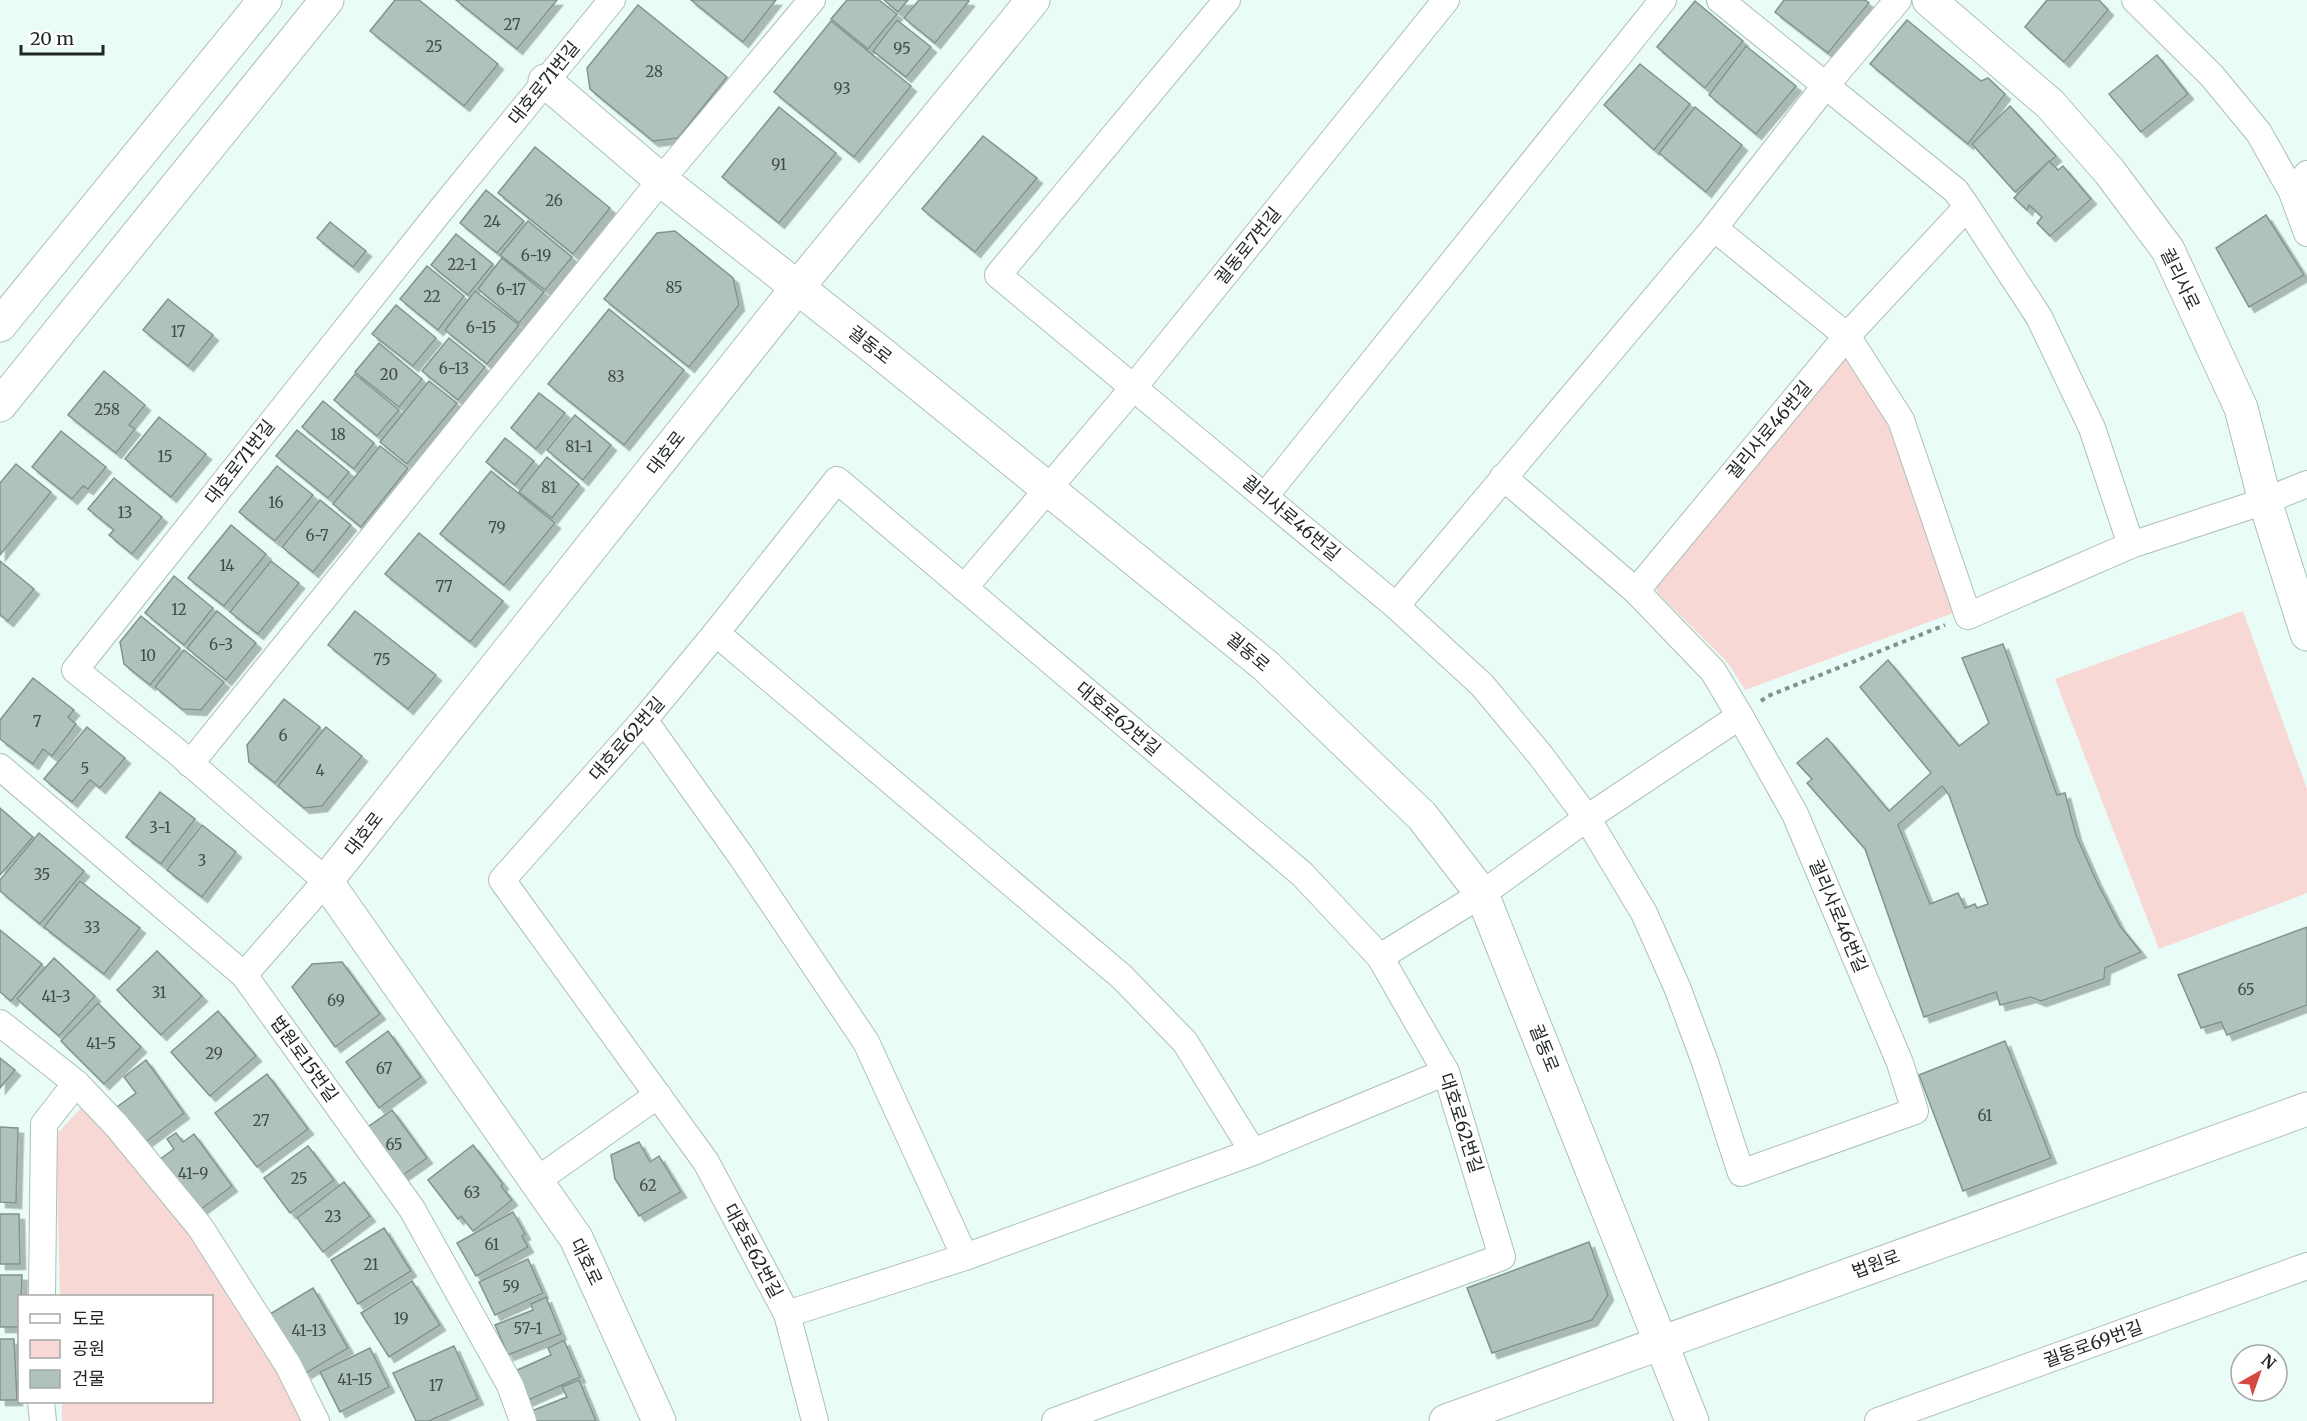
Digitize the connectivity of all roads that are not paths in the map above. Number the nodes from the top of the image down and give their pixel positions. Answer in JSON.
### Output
{"nodes":[{"id":1,"x":265,"y":0,"type":"edge"},
{"id":2,"x":327,"y":0,"type":"edge"},
{"id":3,"x":612,"y":0,"type":"edge"},
{"id":4,"x":812,"y":0,"type":"edge"},
{"id":5,"x":1033,"y":0,"type":"edge"},
{"id":6,"x":1227,"y":0,"type":"edge"},
{"id":7,"x":1446,"y":0,"type":"edge"},
{"id":8,"x":1663,"y":0,"type":"edge"},
{"id":9,"x":1720,"y":0,"type":"edge"},
{"id":10,"x":1898,"y":0,"type":"edge"},
{"id":11,"x":1929,"y":0,"type":"edge"},
{"id":12,"x":2135,"y":0,"type":"edge"},
{"id":13,"x":545,"y":81,"type":"junction"},
{"id":14,"x":1826,"y":84,"type":"junction"},
{"id":15,"x":661,"y":180,"type":"junction"},
{"id":16,"x":2300,"y":183,"type":"edge"},
{"id":17,"x":1967,"y":207,"type":"junction"},
{"id":18,"x":1714,"y":228,"type":"junction"},
{"id":19,"x":2307,"y":233,"type":"edge"},
{"id":20,"x":797,"y":288,"type":"junction"},
{"id":21,"x":0,"y":325,"type":"edge"},
{"id":22,"x":1847,"y":336,"type":"junction"},
{"id":23,"x":1134,"y":387,"type":"junction"},
{"id":24,"x":0,"y":405,"type":"edge"},
{"id":25,"x":1503,"y":477,"type":"junction"},
{"id":26,"x":2307,"y":484,"type":"edge"},
{"id":27,"x":1048,"y":491,"type":"junction"},
{"id":28,"x":1265,"y":496,"type":"junction"},
{"id":29,"x":2265,"y":501,"type":"junction"},
{"id":30,"x":2131,"y":545,"type":"junction"},
{"id":31,"x":964,"y":588,"type":"junction"},
{"id":32,"x":1636,"y":591,"type":"junction"},
{"id":33,"x":1396,"y":606,"type":"junction"},
{"id":34,"x":717,"y":633,"type":"junction"},
{"id":35,"x":2307,"y":634,"type":"edge"},
{"id":36,"x":1740,"y":716,"type":"junction"},
{"id":37,"x":644,"y":720,"type":"junction"},
{"id":38,"x":190,"y":764,"type":"junction"},
{"id":39,"x":0,"y":767,"type":"edge"},
{"id":40,"x":1587,"y":818,"type":"junction"},
{"id":41,"x":326,"y":882,"type":"junction"},
{"id":42,"x":1482,"y":894,"type":"junction"},
{"id":43,"x":1380,"y":957,"type":"junction"},
{"id":44,"x":244,"y":975,"type":"junction"},
{"id":45,"x":0,"y":1023,"type":"edge"},
{"id":46,"x":1446,"y":1072,"type":"junction"},
{"id":47,"x":76,"y":1083,"type":"junction"},
{"id":48,"x":658,"y":1095,"type":"junction"},
{"id":49,"x":2307,"y":1108,"type":"edge"},
{"id":50,"x":1253,"y":1152,"type":"junction"},
{"id":51,"x":536,"y":1181,"type":"junction"},
{"id":52,"x":965,"y":1257,"type":"junction"},
{"id":53,"x":2307,"y":1266,"type":"edge"},
{"id":54,"x":42,"y":1295,"type":"edge"},
{"id":55,"x":787,"y":1314,"type":"junction"},
{"id":56,"x":1661,"y":1342,"type":"junction"},
{"id":57,"x":41,"y":1403,"type":"edge"},
{"id":58,"x":43,"y":1421,"type":"edge"},
{"id":59,"x":316,"y":1421,"type":"edge"},
{"id":60,"x":523,"y":1421,"type":"edge"},
{"id":61,"x":659,"y":1421,"type":"edge"},
{"id":62,"x":815,"y":1421,"type":"edge"},
{"id":63,"x":1054,"y":1421,"type":"edge"},
{"id":64,"x":1446,"y":1421,"type":"edge"},
{"id":65,"x":1692,"y":1421,"type":"edge"},
{"id":66,"x":1878,"y":1421,"type":"edge"}],
"edges":[{"from":1,"to":21,"type":"street"},
{"from":2,"to":24,"type":"street"},
{"from":3,"to":13,"type":"street","name":"대호로71번길"},
{"from":4,"to":15,"type":"street"},
{"from":5,"to":20,"type":"street","name":"대호로"},
{"from":6,"to":23,"type":"street","name":"궐리사로46번길"},
{"from":7,"to":23,"type":"street","name":"궐동로7번길"},
{"from":8,"to":28,"type":"street"},
{"from":9,"to":14,"type":"street"},
{"from":10,"to":14,"type":"street"},
{"from":11,"to":29,"type":"street","name":"궐리사로"},
{"from":12,"to":16,"type":"street"},
{"from":13,"to":15,"type":"street","name":"궐동로"},
{"from":13,"to":38,"type":"street","name":"대호로71번길"},
{"from":14,"to":17,"type":"street"},
{"from":14,"to":18,"type":"street"},
{"from":15,"to":20,"type":"street","name":"궐동로"},
{"from":15,"to":38,"type":"street"},
{"from":16,"to":19,"type":"street"},
{"from":17,"to":22,"type":"street","name":"궐리사로46번길"},
{"from":17,"to":30,"type":"street"},
{"from":18,"to":22,"type":"street"},
{"from":18,"to":25,"type":"street"},
{"from":20,"to":27,"type":"street","name":"궐동로"},
{"from":20,"to":41,"type":"street","name":"대호로"},
{"from":22,"to":30,"type":"street"},
{"from":22,"to":32,"type":"street","name":"궐리사로46번길"},
{"from":23,"to":27,"type":"street","name":"궐동로7번길"},
{"from":23,"to":28,"type":"street","name":"궐리사로46번길"},
{"from":25,"to":32,"type":"street"},
{"from":25,"to":33,"type":"street"},
{"from":26,"to":29,"type":"street"},
{"from":27,"to":31,"type":"street","name":"궐동로7번길"},
{"from":27,"to":42,"type":"street","name":"궐동로"},
{"from":28,"to":33,"type":"street","name":"궐리사로46번길"},
{"from":29,"to":30,"type":"street"},
{"from":29,"to":35,"type":"street","name":"궐리사로"},
{"from":31,"to":34,"type":"street","name":"대호로62번길"},
{"from":31,"to":43,"type":"street","name":"대호로62번길"},
{"from":32,"to":36,"type":"street","name":"궐리사로46번길"},
{"from":33,"to":40,"type":"street","name":"궐리사로46번길"},
{"from":34,"to":37,"type":"street","name":"대호로62번길"},
{"from":34,"to":50,"type":"street"},
{"from":36,"to":40,"type":"street"},
{"from":36,"to":40,"type":"street","name":"궐리사로46번길"},
{"from":37,"to":48,"type":"street","name":"대호로62번길"},
{"from":37,"to":52,"type":"street"},
{"from":38,"to":41,"type":"street","name":"대호로71번길"},
{"from":39,"to":44,"type":"street","name":"법원로15번길"},
{"from":40,"to":42,"type":"street"},
{"from":41,"to":44,"type":"street"},
{"from":41,"to":51,"type":"street","name":"대호로"},
{"from":42,"to":43,"type":"street"},
{"from":42,"to":56,"type":"street","name":"궐동로"},
{"from":43,"to":46,"type":"street","name":"대호로62번길"},
{"from":44,"to":60,"type":"street","name":"법원로15번길"},
{"from":45,"to":47,"type":"street"},
{"from":46,"to":50,"type":"street"},
{"from":46,"to":63,"type":"street","name":"대호로62번길"},
{"from":47,"to":54,"type":"street"},
{"from":47,"to":59,"type":"street"},
{"from":48,"to":51,"type":"street"},
{"from":48,"to":55,"type":"street","name":"대호로62번길"},
{"from":49,"to":56,"type":"street","name":"법원로"},
{"from":50,"to":52,"type":"street"},
{"from":51,"to":61,"type":"street","name":"대호로"},
{"from":52,"to":55,"type":"street"},
{"from":53,"to":66,"type":"street","name":"궐동로69번길"},
{"from":55,"to":62,"type":"street","name":"대호로62번길"},
{"from":56,"to":64,"type":"street","name":"법원로"},
{"from":56,"to":65,"type":"street","name":"궐동로"},
{"from":57,"to":58,"type":"street"}]}
